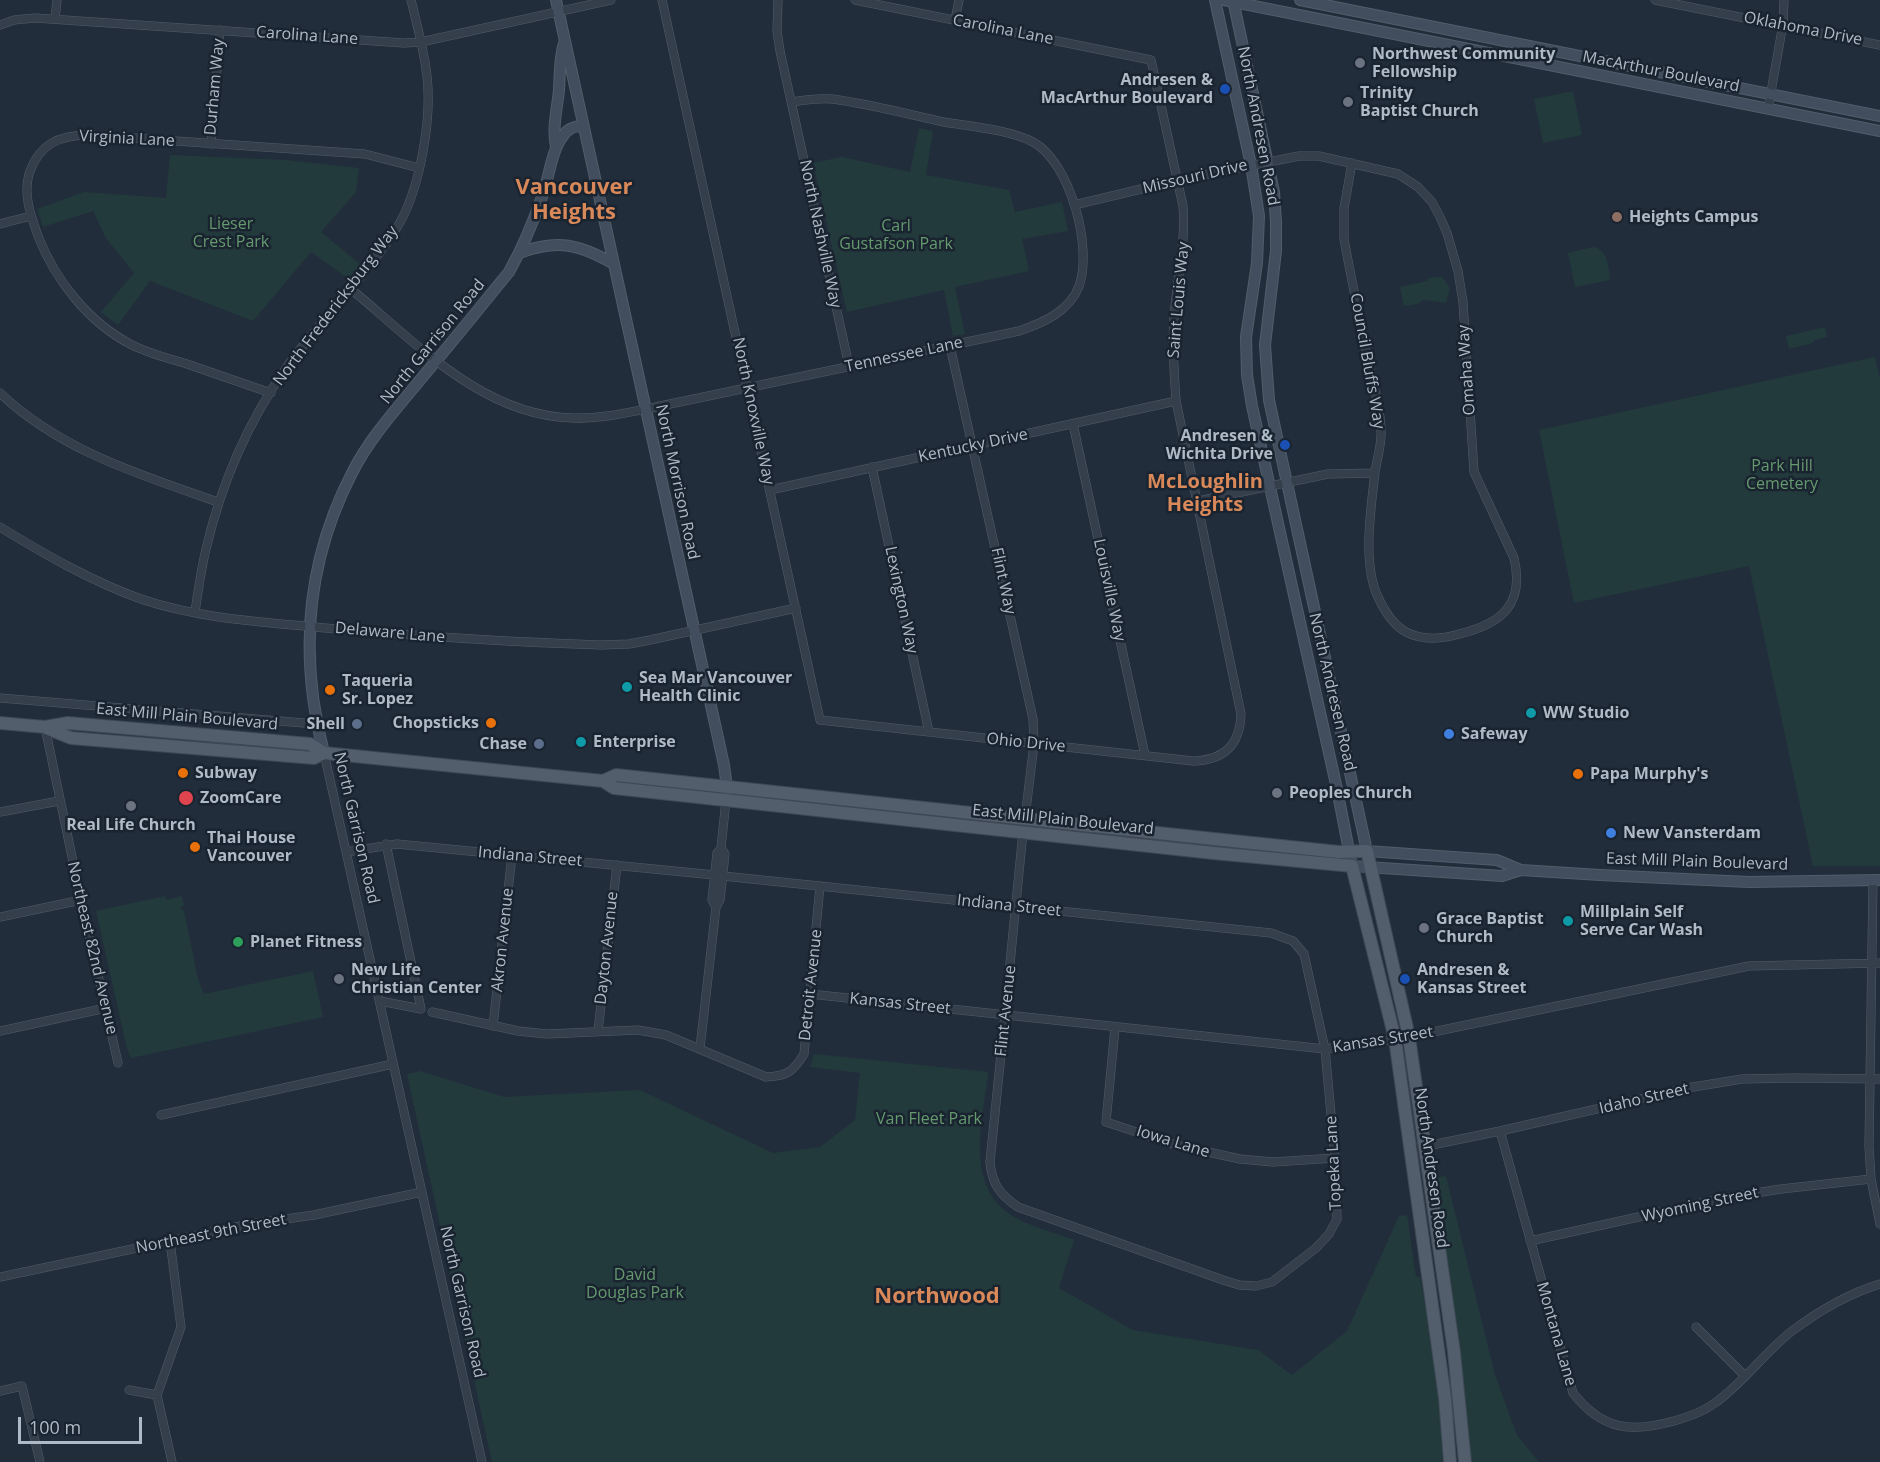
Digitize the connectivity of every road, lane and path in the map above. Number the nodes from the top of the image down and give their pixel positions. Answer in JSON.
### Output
{"nodes":[{"id":1,"x":57,"y":0,"type":"edge"},
{"id":2,"x":411,"y":0,"type":"edge"},
{"id":3,"x":556,"y":0,"type":"edge"},
{"id":4,"x":611,"y":0,"type":"edge"},
{"id":5,"x":662,"y":0,"type":"edge"},
{"id":6,"x":778,"y":0,"type":"edge"},
{"id":7,"x":855,"y":0,"type":"edge"},
{"id":8,"x":959,"y":0,"type":"edge"},
{"id":9,"x":1215,"y":0,"type":"edge"},
{"id":10,"x":1300,"y":0,"type":"edge"},
{"id":11,"x":1657,"y":0,"type":"edge"},
{"id":12,"x":1784,"y":0,"type":"edge"},
{"id":13,"x":1230,"y":1,"type":"edge"},
{"id":14,"x":559,"y":12,"type":"junction"},
{"id":15,"x":55,"y":19,"type":"junction"},
{"id":16,"x":954,"y":20,"type":"junction"},
{"id":17,"x":1783,"y":24,"type":"junction"},
{"id":18,"x":0,"y":25,"type":"edge"},
{"id":19,"x":220,"y":30,"type":"junction"},
{"id":20,"x":565,"y":39,"type":"junction"},
{"id":21,"x":421,"y":42,"type":"junction"},
{"id":22,"x":1880,"y":45,"type":"edge"},
{"id":23,"x":1151,"y":60,"type":"joint"},
{"id":24,"x":1770,"y":94,"type":"junction"},
{"id":25,"x":792,"y":102,"type":"junction"},
{"id":26,"x":1768,"y":109,"type":"junction"},
{"id":27,"x":1880,"y":116,"type":"edge"},
{"id":28,"x":583,"y":124,"type":"junction"},
{"id":29,"x":1880,"y":131,"type":"edge"},
{"id":30,"x":211,"y":144,"type":"junction"},
{"id":31,"x":556,"y":147,"type":"junction"},
{"id":32,"x":1268,"y":161,"type":"junction"},
{"id":33,"x":1352,"y":163,"type":"junction"},
{"id":34,"x":1251,"y":165,"type":"junction"},
{"id":35,"x":419,"y":168,"type":"junction"},
{"id":36,"x":1179,"y":180,"type":"junction"},
{"id":37,"x":1074,"y":205,"type":"junction"},
{"id":38,"x":31,"y":216,"type":"junction"},
{"id":39,"x":0,"y":224,"type":"edge"},
{"id":40,"x":519,"y":253,"type":"junction"},
{"id":41,"x":614,"y":264,"type":"junction"},
{"id":42,"x":351,"y":289,"type":"junction"},
{"id":43,"x":950,"y":346,"type":"junction"},
{"id":44,"x":437,"y":360,"type":"junction"},
{"id":45,"x":849,"y":366,"type":"junction"},
{"id":46,"x":748,"y":387,"type":"junction"},
{"id":47,"x":0,"y":393,"type":"edge"},
{"id":48,"x":271,"y":393,"type":"junction"},
{"id":49,"x":1176,"y":401,"type":"junction"},
{"id":50,"x":646,"y":409,"type":"junction"},
{"id":51,"x":1073,"y":424,"type":"junction"},
{"id":52,"x":973,"y":446,"type":"junction"},
{"id":53,"x":872,"y":467,"type":"junction"},
{"id":54,"x":1375,"y":473,"type":"junction"},
{"id":55,"x":1287,"y":483,"type":"junction"},
{"id":56,"x":1270,"y":486,"type":"junction"},
{"id":57,"x":770,"y":490,"type":"junction"},
{"id":58,"x":1198,"y":501,"type":"junction"},
{"id":59,"x":218,"y":502,"type":"junction"},
{"id":60,"x":0,"y":527,"type":"edge"},
{"id":61,"x":796,"y":608,"type":"junction"},
{"id":62,"x":195,"y":612,"type":"junction"},
{"id":63,"x":1497,"y":620,"type":"joint"},
{"id":64,"x":310,"y":626,"type":"junction"},
{"id":65,"x":694,"y":631,"type":"junction"},
{"id":66,"x":0,"y":698,"type":"edge"},
{"id":67,"x":820,"y":720,"type":"joint"},
{"id":68,"x":0,"y":723,"type":"edge"},
{"id":69,"x":316,"y":724,"type":"junction"},
{"id":70,"x":45,"y":727,"type":"junction"},
{"id":71,"x":929,"y":732,"type":"junction"},
{"id":72,"x":1034,"y":744,"type":"junction"},
{"id":73,"x":1229,"y":749,"type":"joint"},
{"id":74,"x":324,"y":753,"type":"junction"},
{"id":75,"x":1145,"y":755,"type":"junction"},
{"id":76,"x":727,"y":793,"type":"junction"},
{"id":77,"x":59,"y":801,"type":"junction"},
{"id":78,"x":0,"y":812,"type":"edge"},
{"id":79,"x":1025,"y":818,"type":"junction"},
{"id":80,"x":1023,"y":832,"type":"junction"},
{"id":81,"x":386,"y":844,"type":"junction"},
{"id":82,"x":1349,"y":851,"type":"junction"},
{"id":83,"x":1367,"y":851,"type":"junction"},
{"id":84,"x":346,"y":852,"type":"junction"},
{"id":85,"x":512,"y":855,"type":"junction"},
{"id":86,"x":617,"y":865,"type":"junction"},
{"id":87,"x":1352,"y":866,"type":"junction"},
{"id":88,"x":1370,"y":867,"type":"junction"},
{"id":89,"x":1521,"y":870,"type":"junction"},
{"id":90,"x":719,"y":875,"type":"junction"},
{"id":91,"x":1878,"y":881,"type":"edge"},
{"id":92,"x":820,"y":886,"type":"junction"},
{"id":93,"x":81,"y":900,"type":"junction"},
{"id":94,"x":1016,"y":908,"type":"junction"},
{"id":95,"x":0,"y":917,"type":"edge"},
{"id":96,"x":1293,"y":941,"type":"joint"},
{"id":97,"x":1870,"y":963,"type":"junction"},
{"id":98,"x":1880,"y":963,"type":"edge"},
{"id":99,"x":810,"y":994,"type":"junction"},
{"id":100,"x":380,"y":1001,"type":"junction"},
{"id":101,"x":106,"y":1008,"type":"junction"},
{"id":102,"x":432,"y":1012,"type":"dead end"},
{"id":103,"x":1005,"y":1016,"type":"junction"},
{"id":104,"x":493,"y":1026,"type":"junction"},
{"id":105,"x":1115,"y":1028,"type":"junction"},
{"id":106,"x":0,"y":1031,"type":"edge"},
{"id":107,"x":598,"y":1031,"type":"junction"},
{"id":108,"x":1410,"y":1037,"type":"junction"},
{"id":109,"x":1395,"y":1039,"type":"junction"},
{"id":110,"x":700,"y":1048,"type":"junction"},
{"id":111,"x":1325,"y":1049,"type":"junction"},
{"id":112,"x":118,"y":1064,"type":"dead end"},
{"id":113,"x":393,"y":1065,"type":"junction"},
{"id":114,"x":1869,"y":1079,"type":"junction"},
{"id":115,"x":1880,"y":1079,"type":"edge"},
{"id":116,"x":161,"y":1115,"type":"dead end"},
{"id":117,"x":1500,"y":1131,"type":"junction"},
{"id":118,"x":1426,"y":1146,"type":"junction"},
{"id":119,"x":1412,"y":1149,"type":"junction"},
{"id":120,"x":1335,"y":1158,"type":"junction"},
{"id":121,"x":1871,"y":1179,"type":"junction"},
{"id":122,"x":996,"y":1188,"type":"joint"},
{"id":123,"x":422,"y":1192,"type":"junction"},
{"id":124,"x":1880,"y":1224,"type":"edge"},
{"id":125,"x":170,"y":1241,"type":"junction"},
{"id":126,"x":1530,"y":1241,"type":"junction"},
{"id":127,"x":0,"y":1277,"type":"edge"},
{"id":128,"x":1880,"y":1284,"type":"edge"},
{"id":129,"x":1696,"y":1327,"type":"dead end"},
{"id":130,"x":1745,"y":1376,"type":"junction"},
{"id":131,"x":129,"y":1390,"type":"dead end"},
{"id":132,"x":0,"y":1391,"type":"edge"},
{"id":133,"x":157,"y":1395,"type":"junction"},
{"id":134,"x":40,"y":1462,"type":"edge"},
{"id":135,"x":172,"y":1462,"type":"edge"},
{"id":136,"x":482,"y":1462,"type":"edge"},
{"id":137,"x":1450,"y":1462,"type":"edge"},
{"id":138,"x":1465,"y":1462,"type":"edge"}],
"edges":[{"from":1,"to":15,"type":"street"},
{"from":2,"to":21,"type":"street","name":"North Fredericksburg Way"},
{"from":3,"to":14,"type":"street","name":"North Morrison Road"},
{"from":4,"to":14,"type":"street","name":"Carolina Lane"},
{"from":5,"to":46,"type":"street","name":"North Knoxville Way"},
{"from":6,"to":25,"type":"street","name":"North Nashville Way"},
{"from":7,"to":16,"type":"street","name":"Carolina Lane"},
{"from":8,"to":16,"type":"street"},
{"from":9,"to":34,"type":"street","name":"North Andresen Road"},
{"from":10,"to":24,"type":"street","name":"MacArthur Boulevard"},
{"from":11,"to":17,"type":"street","name":"Oklahoma Drive"},
{"from":12,"to":17,"type":"street"},
{"from":13,"to":26,"type":"street","name":"MacArthur Boulevard"},
{"from":13,"to":32,"type":"street","name":"North Andresen Road"},
{"from":14,"to":20,"type":"street","name":"North Morrison Road"},
{"from":14,"to":21,"type":"street","name":"Carolina Lane"},
{"from":15,"to":18,"type":"street","name":"Carolina Lane"},
{"from":15,"to":19,"type":"street","name":"Carolina Lane"},
{"from":16,"to":23,"type":"street","name":"Carolina Lane"},
{"from":17,"to":22,"type":"street","name":"Oklahoma Drive"},
{"from":17,"to":24,"type":"street"},
{"from":19,"to":21,"type":"street","name":"Carolina Lane"},
{"from":19,"to":30,"type":"street","name":"Durham Way"},
{"from":20,"to":28,"type":"street","name":"North Morrison Road"},
{"from":20,"to":31,"type":"street"},
{"from":21,"to":35,"type":"street","name":"North Fredericksburg Way"},
{"from":23,"to":36,"type":"street","name":"Saint Louis Way"},
{"from":24,"to":26,"type":"street"},
{"from":24,"to":27,"type":"street","name":"MacArthur Boulevard"},
{"from":25,"to":37,"type":"street","name":"Tennessee Lane"},
{"from":25,"to":45,"type":"street","name":"North Nashville Way"},
{"from":26,"to":29,"type":"street","name":"MacArthur Boulevard"},
{"from":28,"to":31,"type":"street"},
{"from":28,"to":41,"type":"street","name":"North Morrison Road"},
{"from":30,"to":35,"type":"street","name":"Virginia Lane"},
{"from":30,"to":38,"type":"street","name":"Virginia Lane"},
{"from":31,"to":40,"type":"street","name":"North Garrison Road"},
{"from":32,"to":33,"type":"street","name":"Missouri Drive"},
{"from":32,"to":34,"type":"street","name":"Missouri Drive"},
{"from":32,"to":55,"type":"street","name":"North Andresen Road"},
{"from":33,"to":54,"type":"street","name":"Council Bluffs Way"},
{"from":33,"to":63,"type":"street","name":"Omaha Way"},
{"from":34,"to":36,"type":"street","name":"Missouri Drive"},
{"from":34,"to":56,"type":"street","name":"North Andresen Road"},
{"from":35,"to":42,"type":"street","name":"North Fredericksburg Way"},
{"from":36,"to":37,"type":"street","name":"Missouri Drive"},
{"from":36,"to":49,"type":"street","name":"Saint Louis Way"},
{"from":37,"to":43,"type":"street","name":"Tennessee Lane"},
{"from":38,"to":39,"type":"street"},
{"from":38,"to":48,"type":"street","name":"Virginia Lane"},
{"from":40,"to":41,"type":"street"},
{"from":40,"to":44,"type":"street","name":"North Garrison Road"},
{"from":41,"to":50,"type":"street","name":"North Morrison Road"},
{"from":42,"to":44,"type":"street","name":"Tennessee Lane"},
{"from":42,"to":48,"type":"street","name":"North Fredericksburg Way"},
{"from":43,"to":45,"type":"street","name":"Tennessee Lane"},
{"from":43,"to":52,"type":"street","name":"Flint Way"},
{"from":44,"to":50,"type":"street","name":"Tennessee Lane"},
{"from":44,"to":64,"type":"street","name":"North Garrison Road"},
{"from":45,"to":46,"type":"street","name":"Tennessee Lane"},
{"from":46,"to":50,"type":"street","name":"Tennessee Lane"},
{"from":46,"to":57,"type":"street","name":"North Knoxville Way"},
{"from":47,"to":59,"type":"street"},
{"from":48,"to":59,"type":"street","name":"North Fredericksburg Way"},
{"from":49,"to":51,"type":"street","name":"Kentucky Drive"},
{"from":49,"to":58,"type":"street","name":"Saint Louis Way"},
{"from":50,"to":65,"type":"street","name":"North Morrison Road"},
{"from":51,"to":52,"type":"street","name":"Kentucky Drive"},
{"from":51,"to":75,"type":"street","name":"Louisville Way"},
{"from":52,"to":53,"type":"street","name":"Kentucky Drive"},
{"from":52,"to":72,"type":"street","name":"Flint Way"},
{"from":53,"to":57,"type":"street","name":"Kentucky Drive"},
{"from":53,"to":71,"type":"street","name":"Lexington Way"},
{"from":54,"to":55,"type":"street"},
{"from":54,"to":63,"type":"street","name":"Council Bluffs Way"},
{"from":55,"to":56,"type":"street"},
{"from":55,"to":83,"type":"street","name":"North Andresen Road"},
{"from":56,"to":58,"type":"street"},
{"from":56,"to":82,"type":"street","name":"North Andresen Road"},
{"from":57,"to":61,"type":"street","name":"North Knoxville Way"},
{"from":58,"to":73,"type":"street","name":"Saint Louis Way"},
{"from":59,"to":62,"type":"street","name":"North Fredericksburg Way"},
{"from":60,"to":62,"type":"street","name":"Delaware Lane"},
{"from":61,"to":65,"type":"street","name":"Delaware Lane"},
{"from":61,"to":67,"type":"street","name":"North Knoxville Way"},
{"from":62,"to":64,"type":"street","name":"Delaware Lane"},
{"from":64,"to":65,"type":"street","name":"Delaware Lane"},
{"from":64,"to":69,"type":"street","name":"North Garrison Road"},
{"from":65,"to":76,"type":"street","name":"North Morrison Road"},
{"from":66,"to":69,"type":"street"},
{"from":67,"to":71,"type":"street","name":"Ohio Drive"},
{"from":68,"to":70,"type":"main road","name":"East Mill Plain Boulevard"},
{"from":69,"to":74,"type":"street","name":"North Garrison Road"},
{"from":70,"to":74,"type":"main road","name":"East Mill Plain Boulevard"},
{"from":70,"to":77,"type":"street","name":"Northeast 82nd Avenue"},
{"from":71,"to":72,"type":"street","name":"Ohio Drive"},
{"from":72,"to":75,"type":"street","name":"Ohio Drive"},
{"from":72,"to":79,"type":"street","name":"Flint Way"},
{"from":73,"to":75,"type":"street","name":"Ohio Drive"},
{"from":74,"to":76,"type":"main road","name":"East Mill Plain Boulevard"},
{"from":74,"to":84,"type":"street","name":"North Garrison Road"},
{"from":76,"to":79,"type":"main road","name":"East Mill Plain Boulevard"},
{"from":76,"to":80,"type":"main road","name":"East Mill Plain Boulevard"},
{"from":76,"to":90,"type":"street","name":"North Morrison Road"},
{"from":77,"to":78,"type":"street"},
{"from":77,"to":93,"type":"street","name":"Northeast 82nd Avenue"},
{"from":79,"to":82,"type":"main road","name":"East Mill Plain Boulevard"},
{"from":80,"to":87,"type":"main road","name":"East Mill Plain Boulevard"},
{"from":80,"to":94,"type":"street","name":"Flint Avenue"},
{"from":81,"to":84,"type":"street","name":"Indiana Street"},
{"from":81,"to":85,"type":"street","name":"Indiana Street"},
{"from":81,"to":100,"type":"street"},
{"from":82,"to":83,"type":"main road","name":"East Mill Plain Boulevard"},
{"from":82,"to":87,"type":"street","name":"North Andresen Road"},
{"from":83,"to":88,"type":"main road","name":"North Andresen Road"},
{"from":83,"to":89,"type":"street","name":"East Mill Plain Boulevard"},
{"from":84,"to":100,"type":"street","name":"North Garrison Road"},
{"from":85,"to":86,"type":"street","name":"Indiana Street"},
{"from":85,"to":104,"type":"street","name":"Akron Avenue"},
{"from":86,"to":90,"type":"street","name":"Indiana Street"},
{"from":86,"to":107,"type":"street","name":"Dayton Avenue"},
{"from":87,"to":88,"type":"street","name":"East Mill Plain Boulevard"},
{"from":87,"to":109,"type":"main road","name":"North Andresen Road"},
{"from":88,"to":89,"type":"street","name":"East Mill Plain Boulevard"},
{"from":88,"to":108,"type":"main road","name":"North Andresen Road"},
{"from":89,"to":91,"type":"street","name":"East Mill Plain Boulevard"},
{"from":90,"to":92,"type":"street","name":"Indiana Street"},
{"from":90,"to":110,"type":"street","name":"North Morrison Road"},
{"from":91,"to":97,"type":"street"},
{"from":92,"to":94,"type":"street","name":"Indiana Street"},
{"from":92,"to":99,"type":"street","name":"Detroit Avenue"},
{"from":93,"to":95,"type":"street"},
{"from":93,"to":101,"type":"street","name":"Northeast 82nd Avenue"},
{"from":94,"to":96,"type":"street","name":"Indiana Street"},
{"from":94,"to":103,"type":"street","name":"Flint Avenue"},
{"from":96,"to":111,"type":"street","name":"Topeka Lane"},
{"from":97,"to":98,"type":"street","name":"Kansas Street"},
{"from":97,"to":108,"type":"street","name":"Kansas Street"},
{"from":97,"to":114,"type":"street"},
{"from":99,"to":103,"type":"street","name":"Kansas Street"},
{"from":99,"to":110,"type":"street","name":"Detroit Avenue"},
{"from":100,"to":113,"type":"street","name":"North Garrison Road"},
{"from":101,"to":106,"type":"street"},
{"from":101,"to":112,"type":"street","name":"Northeast 82nd Avenue"},
{"from":102,"to":104,"type":"street"},
{"from":103,"to":105,"type":"street","name":"Kansas Street"},
{"from":103,"to":122,"type":"street","name":"Flint Avenue"},
{"from":104,"to":107,"type":"street"},
{"from":105,"to":111,"type":"street","name":"Kansas Street"},
{"from":105,"to":120,"type":"street","name":"Iowa Lane"},
{"from":107,"to":110,"type":"street"},
{"from":108,"to":109,"type":"street","name":"Kansas Street"},
{"from":108,"to":118,"type":"main road","name":"North Andresen Road"},
{"from":109,"to":111,"type":"street","name":"Kansas Street"},
{"from":109,"to":119,"type":"main road","name":"North Andresen Road"},
{"from":111,"to":120,"type":"street","name":"Topeka Lane"},
{"from":113,"to":116,"type":"street"},
{"from":113,"to":123,"type":"street","name":"North Garrison Road"},
{"from":114,"to":115,"type":"street","name":"Idaho Street"},
{"from":114,"to":117,"type":"street","name":"Idaho Street"},
{"from":114,"to":121,"type":"street"},
{"from":117,"to":118,"type":"street","name":"Idaho Street"},
{"from":117,"to":126,"type":"street","name":"Montana Lane"},
{"from":118,"to":119,"type":"street","name":"Idaho Street"},
{"from":118,"to":138,"type":"main road","name":"North Andresen Road"},
{"from":119,"to":137,"type":"main road","name":"North Andresen Road"},
{"from":120,"to":122,"type":"street","name":"Topeka Lane"},
{"from":121,"to":124,"type":"street"},
{"from":121,"to":126,"type":"street","name":"Wyoming Street"},
{"from":123,"to":125,"type":"street","name":"Northeast 9th Street"},
{"from":123,"to":136,"type":"street","name":"North Garrison Road"},
{"from":125,"to":127,"type":"street","name":"Northeast 9th Street"},
{"from":125,"to":133,"type":"street"},
{"from":126,"to":130,"type":"street","name":"Montana Lane"},
{"from":128,"to":130,"type":"street","name":"Montana Lane"},
{"from":129,"to":130,"type":"street"},
{"from":131,"to":133,"type":"street"},
{"from":132,"to":134,"type":"street"},
{"from":133,"to":135,"type":"street"}]}
